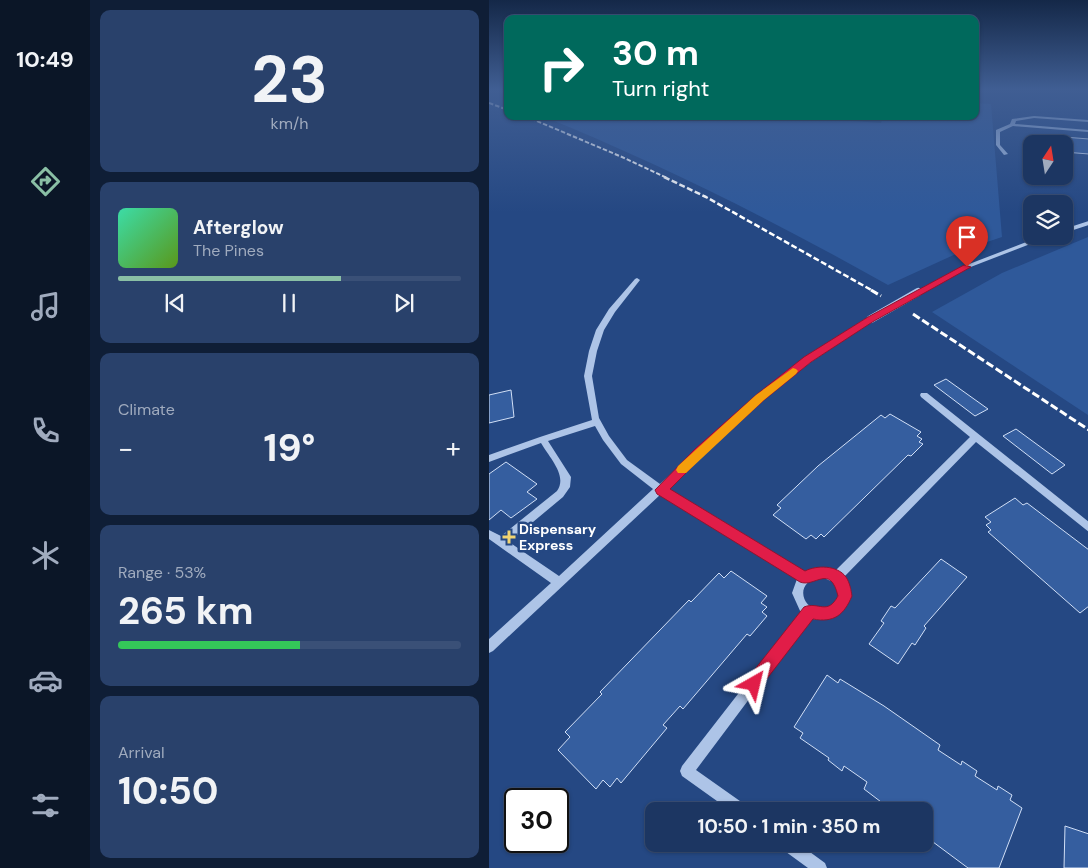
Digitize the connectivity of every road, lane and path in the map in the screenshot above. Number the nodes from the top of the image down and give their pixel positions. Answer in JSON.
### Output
{"nodes":[{"id":1,"x":999,"y":131,"type":"edge"},
{"id":2,"x":1006,"y":154,"type":"dead end"},
{"id":3,"x":1088,"y":223,"type":"edge"},
{"id":4,"x":1073,"y":228,"type":"edge"},
{"id":5,"x":1024,"y":245,"type":"edge"},
{"id":6,"x":637,"y":280,"type":"dead end"},
{"id":7,"x":924,"y":395,"type":"dead end"},
{"id":8,"x":597,"y":422,"type":"junction"},
{"id":9,"x":976,"y":437,"type":"junction"},
{"id":10,"x":543,"y":439,"type":"junction"},
{"id":11,"x":489,"y":459,"type":"edge"},
{"id":12,"x":661,"y":490,"type":"junction"},
{"id":13,"x":1088,"y":528,"type":"edge"},
{"id":14,"x":489,"y":534,"type":"edge"},
{"id":15,"x":501,"y":542,"type":"junction"},
{"id":16,"x":837,"y":577,"type":"junction"},
{"id":17,"x":805,"y":578,"type":"junction"},
{"id":18,"x":559,"y":582,"type":"junction"},
{"id":19,"x":809,"y":611,"type":"junction"},
{"id":20,"x":489,"y":647,"type":"edge"},
{"id":21,"x":730,"y":802,"type":"edge"},
{"id":22,"x":798,"y":852,"type":"edge"},
{"id":23,"x":820,"y":868,"type":"edge"}],
"edges":[{"from":1,"to":2,"type":"street"},
{"from":3,"to":4,"type":"street"},
{"from":5,"to":12,"type":"street","bridge":true},
{"from":6,"to":8,"type":"street"},
{"from":7,"to":9,"type":"street"},
{"from":8,"to":10,"type":"street"},
{"from":8,"to":12,"type":"street"},
{"from":9,"to":13,"type":"street"},
{"from":9,"to":16,"type":"street"},
{"from":10,"to":11,"type":"street"},
{"from":10,"to":15,"type":"street"},
{"from":12,"to":17,"type":"street"},
{"from":12,"to":18,"type":"street"},
{"from":14,"to":15,"type":"street"},
{"from":15,"to":18,"type":"street"},
{"from":16,"to":17,"type":"street"},
{"from":16,"to":19,"type":"street"},
{"from":17,"to":19,"type":"street"},
{"from":18,"to":20,"type":"street"},
{"from":19,"to":21,"type":"street"},
{"from":22,"to":23,"type":"street"}]}
